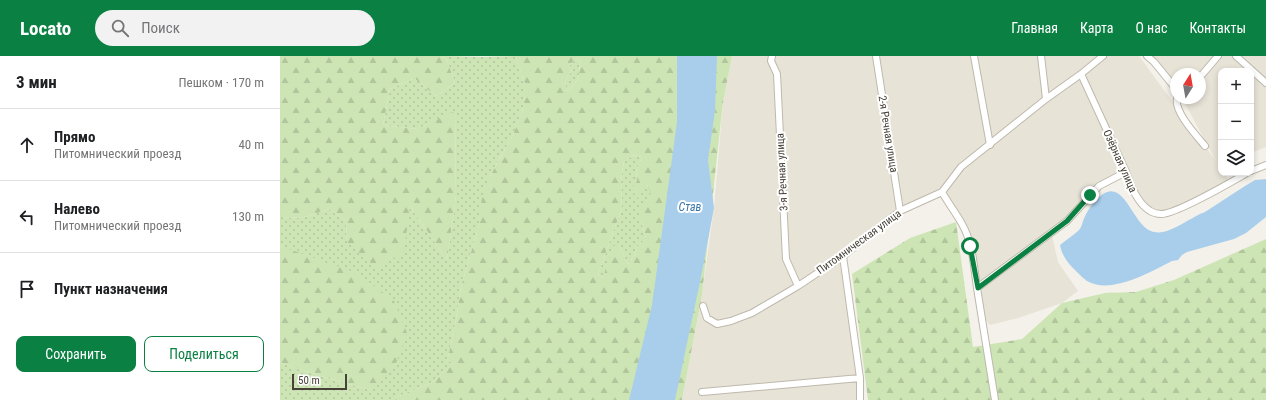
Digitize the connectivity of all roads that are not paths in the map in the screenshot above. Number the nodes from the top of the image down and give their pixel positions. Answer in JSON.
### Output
{"nodes":[{"id":1,"x":772,"y":56,"type":"edge"},
{"id":2,"x":876,"y":56,"type":"edge"},
{"id":3,"x":974,"y":56,"type":"edge"},
{"id":4,"x":1041,"y":56,"type":"edge"},
{"id":5,"x":1103,"y":56,"type":"edge"},
{"id":6,"x":1146,"y":56,"type":"edge"},
{"id":7,"x":1218,"y":56,"type":"edge"},
{"id":8,"x":1236,"y":56,"type":"edge"},
{"id":9,"x":1206,"y":70,"type":"edge"},
{"id":10,"x":1081,"y":74,"type":"junction"},
{"id":11,"x":1170,"y":82,"type":"edge"},
{"id":12,"x":1266,"y":83,"type":"edge"},
{"id":13,"x":1046,"y":99,"type":"junction"},
{"id":14,"x":1176,"y":104,"type":"edge"},
{"id":15,"x":990,"y":145,"type":"junction"},
{"id":16,"x":1204,"y":146,"type":"dead end"},
{"id":17,"x":1266,"y":165,"type":"edge"},
{"id":18,"x":1254,"y":170,"type":"edge"},
{"id":19,"x":1126,"y":172,"type":"junction"},
{"id":20,"x":1242,"y":176,"type":"edge"},
{"id":21,"x":942,"y":192,"type":"junction"},
{"id":22,"x":900,"y":211,"type":"junction"},
{"id":23,"x":843,"y":256,"type":"junction"},
{"id":24,"x":798,"y":286,"type":"junction"},
{"id":25,"x":978,"y":288,"type":"junction"},
{"id":26,"x":703,"y":306,"type":"dead end"},
{"id":27,"x":860,"y":378,"type":"junction"},
{"id":28,"x":702,"y":392,"type":"dead end"},
{"id":29,"x":860,"y":400,"type":"edge"},
{"id":30,"x":995,"y":400,"type":"edge"}],
"edges":[{"from":1,"to":24,"type":"street","name":"3-я Речная улица"},
{"from":2,"to":22,"type":"street","name":"2-я Речная улица"},
{"from":3,"to":15,"type":"street"},
{"from":4,"to":13,"type":"street"},
{"from":5,"to":10,"type":"street","name":"Питомническая улица"},
{"from":6,"to":11,"type":"street"},
{"from":7,"to":9,"type":"street"},
{"from":8,"to":12,"type":"street"},
{"from":10,"to":13,"type":"street","name":"Питомническая улица"},
{"from":10,"to":19,"type":"street","name":"Озёрная улица"},
{"from":13,"to":15,"type":"street","name":"Питомническая улица"},
{"from":14,"to":16,"type":"street"},
{"from":15,"to":21,"type":"street","name":"Питомническая улица"},
{"from":17,"to":18,"type":"street"},
{"from":19,"to":20,"type":"street","name":"Озёрная улица"},
{"from":19,"to":25,"type":"street"},
{"from":21,"to":22,"type":"street","name":"Питомническая улица"},
{"from":21,"to":25,"type":"street"},
{"from":22,"to":23,"type":"street","name":"Питомническая улица"},
{"from":23,"to":24,"type":"street","name":"Питомническая улица"},
{"from":23,"to":27,"type":"street"},
{"from":24,"to":26,"type":"street","name":"Питомническая улица"},
{"from":25,"to":30,"type":"street"},
{"from":27,"to":28,"type":"street"},
{"from":27,"to":29,"type":"street"}]}
